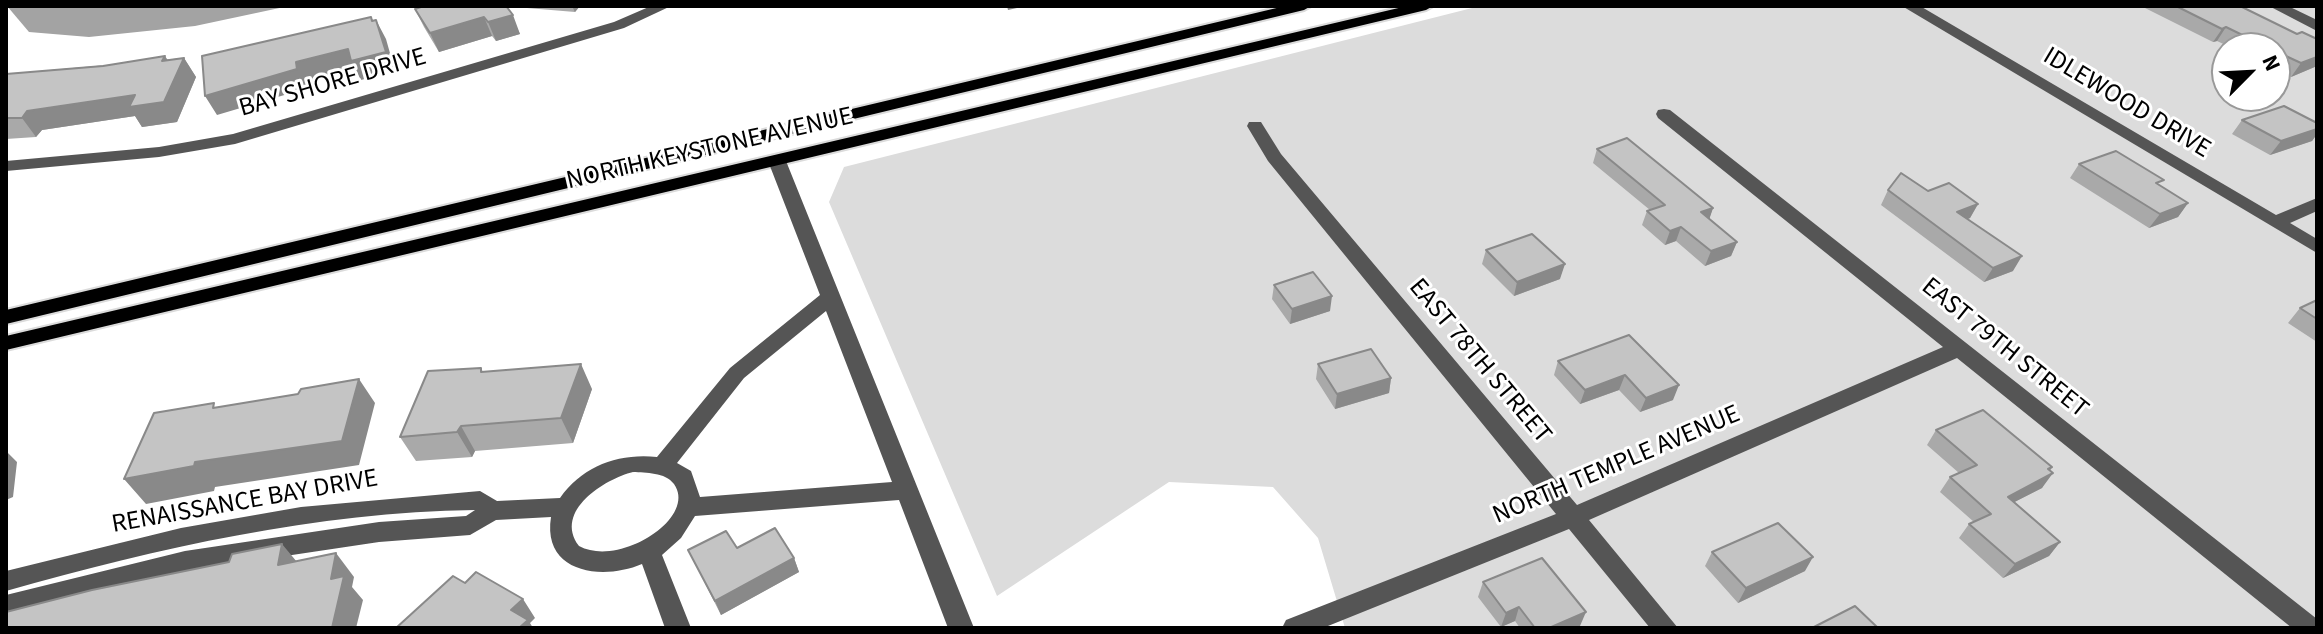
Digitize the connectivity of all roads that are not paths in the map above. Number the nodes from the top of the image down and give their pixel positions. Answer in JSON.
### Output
{"nodes":[{"id":1,"x":664,"y":6,"type":"edge"},
{"id":2,"x":1304,"y":6,"type":"edge"},
{"id":3,"x":1426,"y":6,"type":"edge"},
{"id":4,"x":1909,"y":6,"type":"edge"},
{"id":5,"x":2276,"y":6,"type":"edge"},
{"id":6,"x":2317,"y":26,"type":"edge"},
{"id":7,"x":1664,"y":114,"type":"dead end"},
{"id":8,"x":1255,"y":126,"type":"dead end"},
{"id":9,"x":777,"y":161,"type":"junction"},
{"id":10,"x":6,"y":166,"type":"edge"},
{"id":11,"x":2317,"y":204,"type":"edge"},
{"id":12,"x":2275,"y":222,"type":"junction"},
{"id":13,"x":2317,"y":247,"type":"edge"},
{"id":14,"x":830,"y":297,"type":"junction"},
{"id":15,"x":6,"y":317,"type":"edge"},
{"id":16,"x":6,"y":343,"type":"edge"},
{"id":17,"x":1959,"y":349,"type":"junction"},
{"id":18,"x":663,"y":465,"type":"junction"},
{"id":19,"x":907,"y":490,"type":"junction"},
{"id":20,"x":565,"y":507,"type":"junction"},
{"id":21,"x":689,"y":507,"type":"junction"},
{"id":22,"x":492,"y":511,"type":"junction"},
{"id":23,"x":1571,"y":518,"type":"junction"},
{"id":24,"x":649,"y":552,"type":"junction"},
{"id":25,"x":6,"y":581,"type":"edge"},
{"id":26,"x":6,"y":606,"type":"edge"},
{"id":27,"x":678,"y":628,"type":"edge"},
{"id":28,"x":961,"y":628,"type":"edge"},
{"id":29,"x":1295,"y":628,"type":"edge"},
{"id":30,"x":1665,"y":628,"type":"edge"},
{"id":31,"x":2310,"y":628,"type":"edge"}],
"edges":[{"from":1,"to":10,"type":"street","name":"BAY SHORE DRIVE"},
{"from":2,"to":15,"type":"main road","name":"NORTH KEYSTONE AVENUE"},
{"from":3,"to":9,"type":"main road","name":"NORTH KEYSTONE AVENUE"},
{"from":4,"to":12,"type":"street","name":"IDLEWOOD DRIVE"},
{"from":5,"to":6,"type":"street"},
{"from":7,"to":17,"type":"street","name":"EAST 79TH STREET"},
{"from":8,"to":23,"type":"street","name":"EAST 78TH STREET"},
{"from":9,"to":14,"type":"street"},
{"from":9,"to":16,"type":"main road","name":"NORTH KEYSTONE AVENUE"},
{"from":11,"to":12,"type":"street"},
{"from":12,"to":13,"type":"street","name":"IDLEWOOD DRIVE"},
{"from":14,"to":18,"type":"street"},
{"from":14,"to":19,"type":"street"},
{"from":17,"to":23,"type":"street","name":"NORTH TEMPLE AVENUE"},
{"from":17,"to":31,"type":"street","name":"EAST 79TH STREET"},
{"from":18,"to":20,"type":"street"},
{"from":18,"to":21,"type":"street"},
{"from":19,"to":21,"type":"street"},
{"from":19,"to":28,"type":"street"},
{"from":20,"to":22,"type":"street","name":"RENAISSANCE BAY DRIVE"},
{"from":20,"to":24,"type":"street"},
{"from":21,"to":24,"type":"street"},
{"from":22,"to":25,"type":"street","name":"RENAISSANCE BAY DRIVE"},
{"from":22,"to":26,"type":"street","name":"RENAISSANCE BAY DRIVE"},
{"from":23,"to":29,"type":"street","name":"NORTH TEMPLE AVENUE"},
{"from":23,"to":30,"type":"street","name":"EAST 78TH STREET"},
{"from":24,"to":27,"type":"street"}]}
